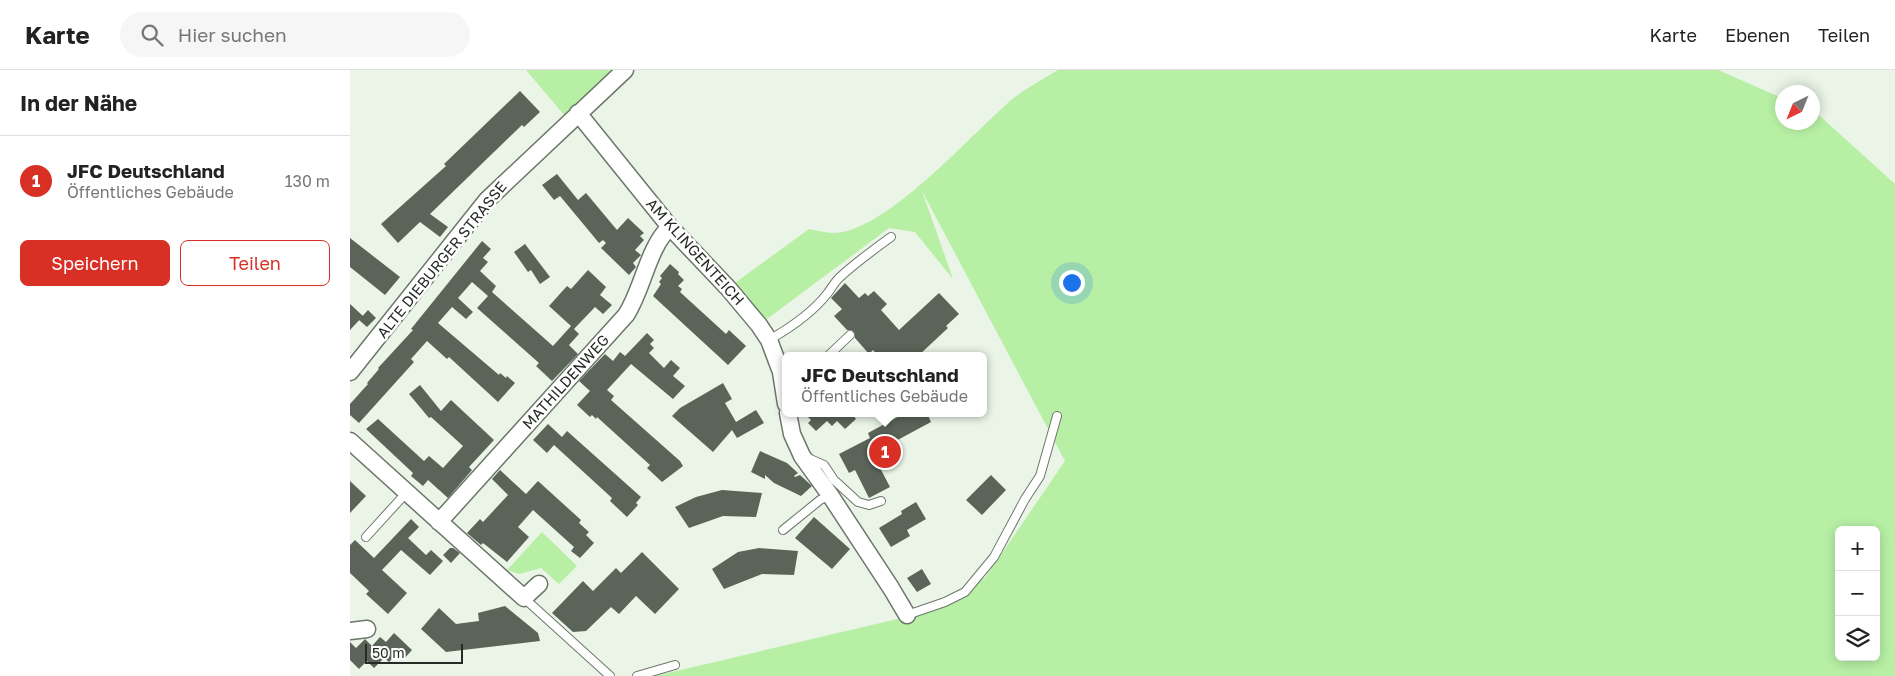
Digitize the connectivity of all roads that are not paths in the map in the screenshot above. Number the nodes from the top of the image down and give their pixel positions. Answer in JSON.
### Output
{"nodes":[{"id":1,"x":625,"y":70,"type":"edge"},
{"id":2,"x":578,"y":113,"type":"junction"},
{"id":3,"x":670,"y":227,"type":"junction"},
{"id":4,"x":891,"y":237,"type":"dead end"},
{"id":5,"x":850,"y":335,"type":"dead end"},
{"id":6,"x":769,"y":340,"type":"junction"},
{"id":7,"x":832,"y":352,"type":"edge"},
{"id":8,"x":782,"y":369,"type":"edge"},
{"id":9,"x":350,"y":372,"type":"edge"},
{"id":10,"x":1057,"y":416,"type":"dead end"},
{"id":11,"x":789,"y":417,"type":"edge"},
{"id":12,"x":350,"y":441,"type":"edge"},
{"id":13,"x":802,"y":456,"type":"junction"},
{"id":14,"x":407,"y":492,"type":"junction"},
{"id":15,"x":830,"y":494,"type":"junction"},
{"id":16,"x":881,"y":501,"type":"dead end"},
{"id":17,"x":439,"y":522,"type":"junction"},
{"id":18,"x":783,"y":530,"type":"dead end"},
{"id":19,"x":366,"y":538,"type":"dead end"},
{"id":20,"x":539,"y":584,"type":"dead end"},
{"id":21,"x":524,"y":598,"type":"junction"},
{"id":22,"x":907,"y":615,"type":"joint"},
{"id":23,"x":367,"y":629,"type":"dead end"},
{"id":24,"x":350,"y":631,"type":"edge"},
{"id":25,"x":675,"y":665,"type":"dead end"},
{"id":26,"x":610,"y":676,"type":"edge"},
{"id":27,"x":637,"y":676,"type":"edge"}],
"edges":[{"from":1,"to":2,"type":"street","name":"ALTE DIEBURGER STRASSE"},
{"from":2,"to":3,"type":"street","name":"AM KLINGENTEICH"},
{"from":2,"to":9,"type":"street","name":"ALTE DIEBURGER STRASSE"},
{"from":3,"to":6,"type":"street","name":"AM KLINGENTEICH"},
{"from":3,"to":17,"type":"street","name":"MATHILDENWEG"},
{"from":4,"to":6,"type":"lane"},
{"from":5,"to":7,"type":"lane"},
{"from":6,"to":8,"type":"street","name":"AM KLINGENTEICH"},
{"from":10,"to":22,"type":"lane"},
{"from":11,"to":13,"type":"street"},
{"from":12,"to":14,"type":"street"},
{"from":13,"to":15,"type":"street"},
{"from":13,"to":16,"type":"lane"},
{"from":14,"to":17,"type":"street"},
{"from":14,"to":19,"type":"lane"},
{"from":15,"to":18,"type":"lane"},
{"from":15,"to":22,"type":"street"},
{"from":17,"to":21,"type":"street"},
{"from":20,"to":21,"type":"street"},
{"from":21,"to":26,"type":"lane"},
{"from":23,"to":24,"type":"street"},
{"from":25,"to":27,"type":"lane"}]}
